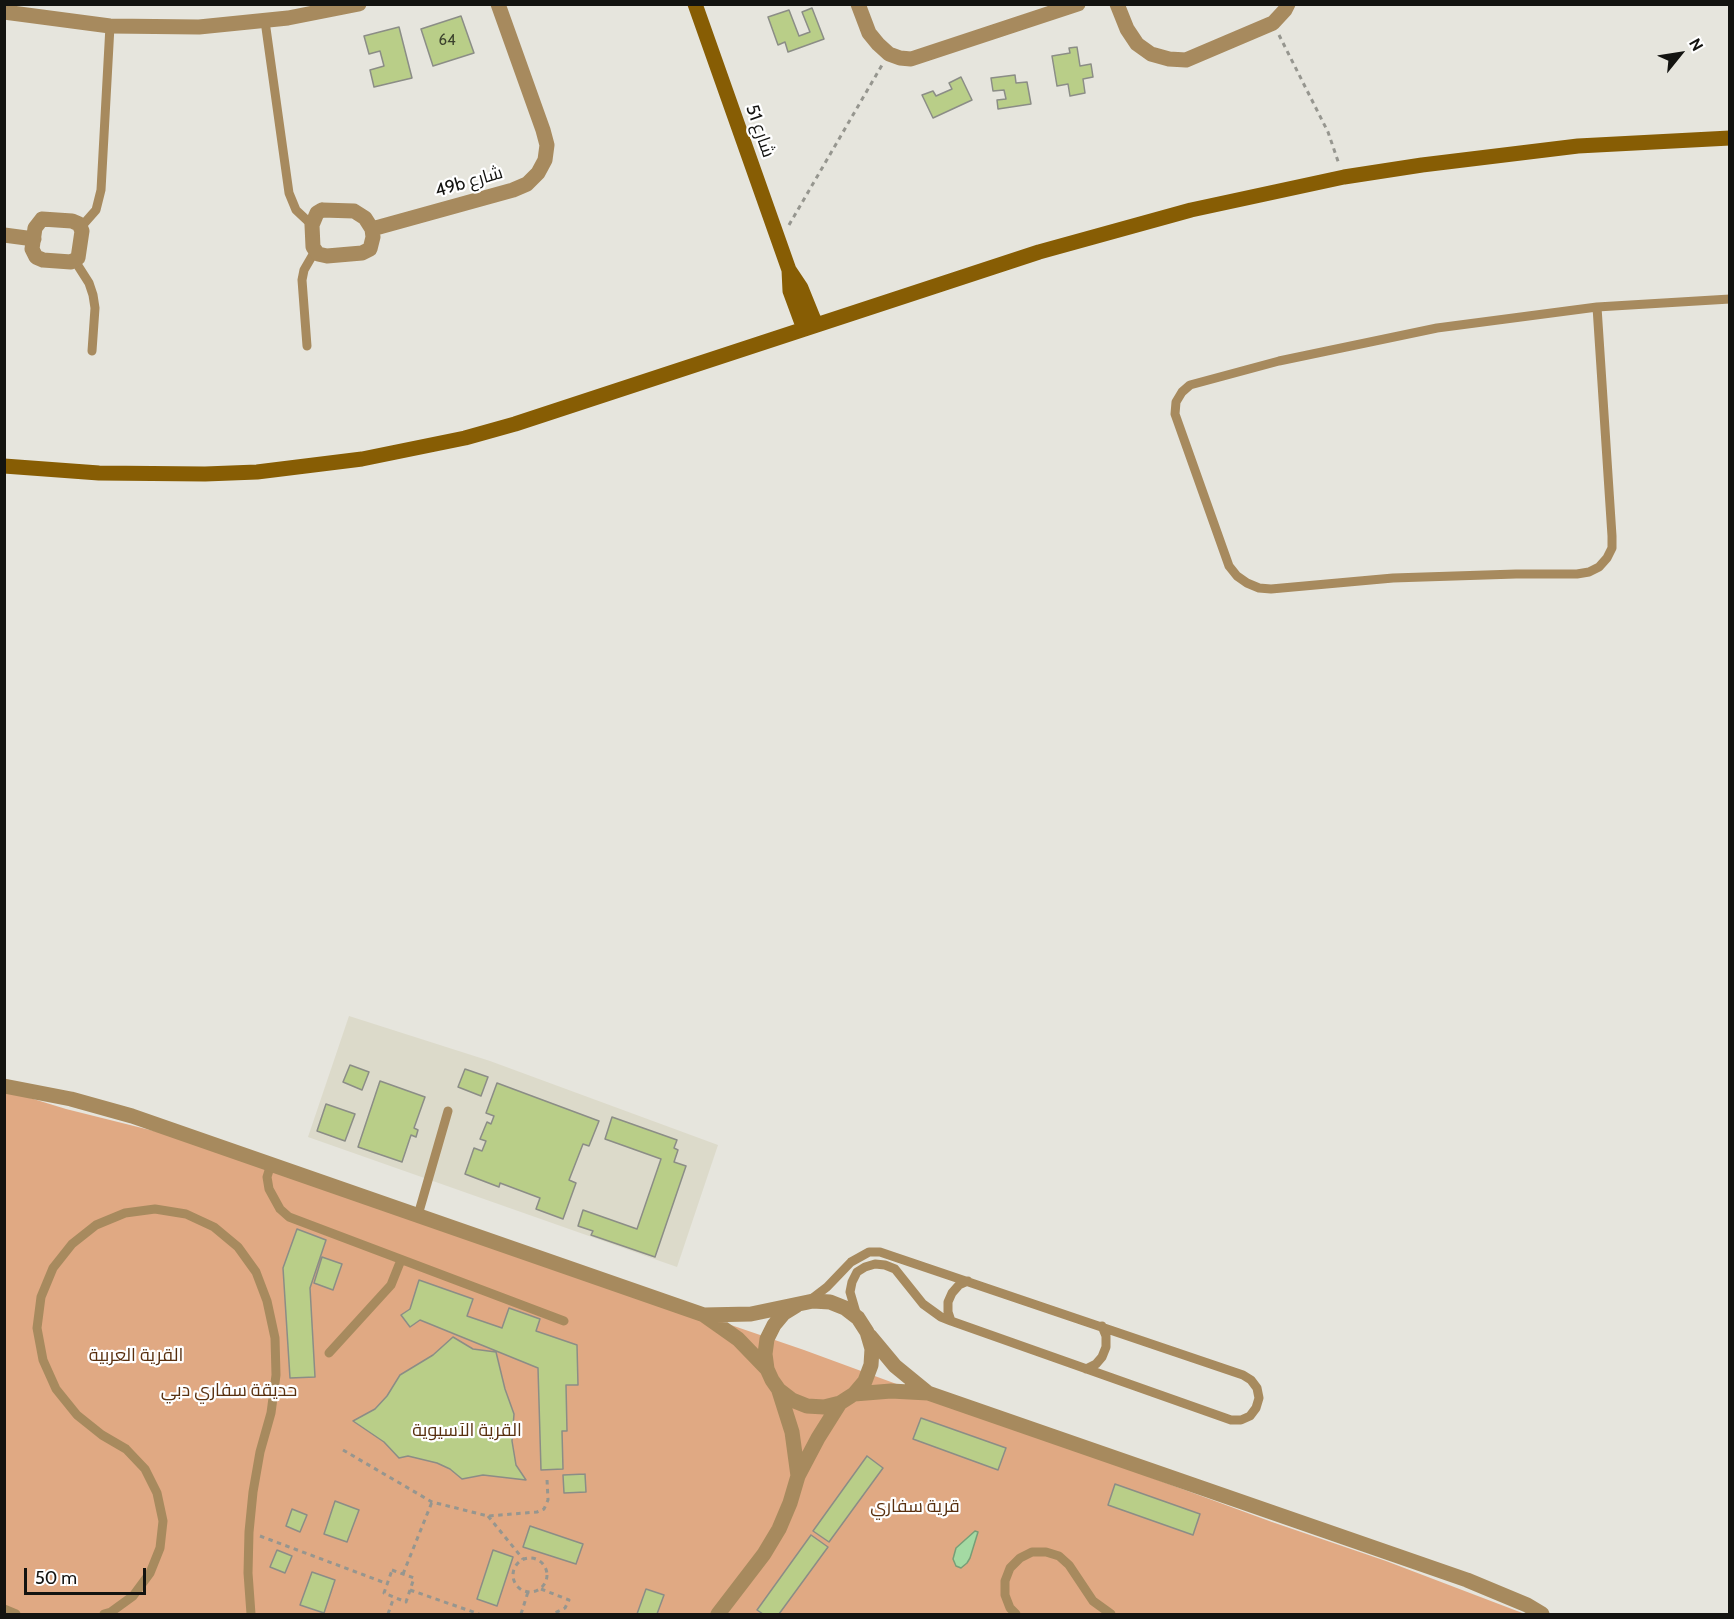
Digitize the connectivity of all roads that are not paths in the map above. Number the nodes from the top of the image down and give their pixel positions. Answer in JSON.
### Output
{"nodes":[{"id":1,"x":359,"y":4,"type":"edge"},
{"id":2,"x":498,"y":4,"type":"edge"},
{"id":3,"x":695,"y":4,"type":"edge"},
{"id":4,"x":858,"y":4,"type":"edge"},
{"id":5,"x":1078,"y":4,"type":"edge"},
{"id":6,"x":1117,"y":4,"type":"edge"},
{"id":7,"x":1288,"y":4,"type":"edge"},
{"id":8,"x":330,"y":8,"type":"edge"},
{"id":9,"x":1049,"y":9,"type":"edge"},
{"id":10,"x":4,"y":12,"type":"edge"},
{"id":11,"x":265,"y":21,"type":"junction"},
{"id":12,"x":110,"y":26,"type":"junction"},
{"id":13,"x":1730,"y":138,"type":"edge"},
{"id":14,"x":312,"y":225,"type":"junction"},
{"id":15,"x":81,"y":227,"type":"junction"},
{"id":16,"x":372,"y":229,"type":"junction"},
{"id":17,"x":4,"y":235,"type":"edge"},
{"id":18,"x":34,"y":238,"type":"junction"},
{"id":19,"x":315,"y":251,"type":"junction"},
{"id":20,"x":75,"y":261,"type":"junction"},
{"id":21,"x":1730,"y":299,"type":"edge"},
{"id":22,"x":1598,"y":307,"type":"junction"},
{"id":23,"x":810,"y":327,"type":"junction"},
{"id":24,"x":307,"y":346,"type":"dead end"},
{"id":25,"x":92,"y":351,"type":"dead end"},
{"id":26,"x":4,"y":466,"type":"edge"},
{"id":27,"x":4,"y":1086,"type":"edge"},
{"id":28,"x":448,"y":1111,"type":"dead end"},
{"id":29,"x":272,"y":1164,"type":"junction"},
{"id":30,"x":418,"y":1215,"type":"junction"},
{"id":31,"x":401,"y":1260,"type":"junction"},
{"id":32,"x":968,"y":1281,"type":"junction"},
{"id":33,"x":802,"y":1304,"type":"junction"},
{"id":34,"x":704,"y":1315,"type":"junction"},
{"id":35,"x":858,"y":1318,"type":"junction"},
{"id":36,"x":564,"y":1321,"type":"dead end"},
{"id":37,"x":951,"y":1321,"type":"junction"},
{"id":38,"x":1102,"y":1326,"type":"junction"},
{"id":39,"x":867,"y":1332,"type":"junction"},
{"id":40,"x":329,"y":1353,"type":"dead end"},
{"id":41,"x":767,"y":1369,"type":"junction"},
{"id":42,"x":1086,"y":1369,"type":"junction"},
{"id":43,"x":779,"y":1390,"type":"junction"},
{"id":44,"x":928,"y":1393,"type":"junction"},
{"id":45,"x":854,"y":1394,"type":"junction"},
{"id":46,"x":840,"y":1403,"type":"junction"},
{"id":47,"x":798,"y":1476,"type":"junction"},
{"id":48,"x":4,"y":1609,"type":"edge"},
{"id":49,"x":16,"y":1614,"type":"edge"},
{"id":50,"x":104,"y":1614,"type":"edge"},
{"id":51,"x":251,"y":1614,"type":"edge"},
{"id":52,"x":718,"y":1614,"type":"edge"},
{"id":53,"x":1016,"y":1614,"type":"edge"},
{"id":54,"x":1111,"y":1614,"type":"edge"},
{"id":55,"x":1542,"y":1614,"type":"edge"}],
"edges":[{"from":1,"to":8,"type":"street"},
{"from":2,"to":16,"type":"street","name":"49b شارع"},
{"from":3,"to":23,"type":"street","name":"شارع 51"},
{"from":4,"to":9,"type":"street"},
{"from":5,"to":9,"type":"street"},
{"from":6,"to":7,"type":"street"},
{"from":8,"to":11,"type":"street"},
{"from":10,"to":12,"type":"street"},
{"from":11,"to":12,"type":"street"},
{"from":11,"to":14,"type":"lane"},
{"from":12,"to":15,"type":"lane"},
{"from":13,"to":23,"type":"street"},
{"from":14,"to":16,"type":"street"},
{"from":14,"to":19,"type":"street"},
{"from":15,"to":18,"type":"street"},
{"from":15,"to":20,"type":"street"},
{"from":16,"to":19,"type":"street"},
{"from":17,"to":18,"type":"street"},
{"from":18,"to":20,"type":"street"},
{"from":19,"to":24,"type":"lane"},
{"from":20,"to":25,"type":"lane"},
{"from":21,"to":22,"type":"lane"},
{"from":22,"to":22,"type":"lane"},
{"from":23,"to":26,"type":"street"},
{"from":27,"to":29,"type":"street"},
{"from":28,"to":30,"type":"lane"},
{"from":29,"to":30,"type":"street"},
{"from":29,"to":31,"type":"lane"},
{"from":30,"to":34,"type":"street"},
{"from":31,"to":36,"type":"lane"},
{"from":31,"to":40,"type":"lane"},
{"from":32,"to":33,"type":"lane"},
{"from":32,"to":37,"type":"lane"},
{"from":32,"to":38,"type":"lane"},
{"from":33,"to":34,"type":"street"},
{"from":33,"to":35,"type":"street"},
{"from":33,"to":41,"type":"street"},
{"from":34,"to":41,"type":"street"},
{"from":35,"to":37,"type":"lane"},
{"from":35,"to":39,"type":"street"},
{"from":37,"to":42,"type":"lane"},
{"from":38,"to":42,"type":"lane"},
{"from":38,"to":42,"type":"lane"},
{"from":39,"to":44,"type":"street"},
{"from":39,"to":45,"type":"street"},
{"from":41,"to":43,"type":"street"},
{"from":43,"to":46,"type":"street"},
{"from":43,"to":47,"type":"street"},
{"from":44,"to":45,"type":"street"},
{"from":44,"to":55,"type":"street"},
{"from":45,"to":46,"type":"street"},
{"from":46,"to":47,"type":"street"},
{"from":47,"to":52,"type":"street"},
{"from":48,"to":49,"type":"lane"},
{"from":50,"to":51,"type":"lane"},
{"from":53,"to":54,"type":"lane"}]}
